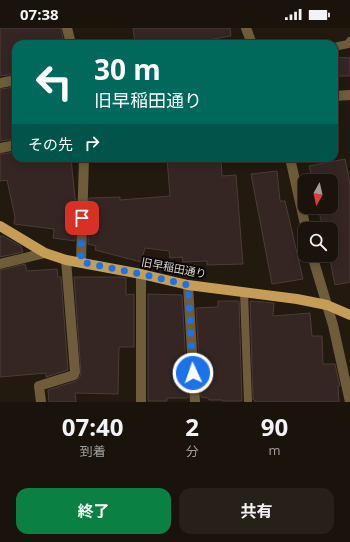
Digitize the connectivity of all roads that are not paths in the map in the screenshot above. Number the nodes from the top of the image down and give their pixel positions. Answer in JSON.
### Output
{"nodes":[{"id":1,"x":67,"y":28,"type":"edge"},
{"id":2,"x":246,"y":28,"type":"edge"},
{"id":3,"x":70,"y":40,"type":"edge"},
{"id":4,"x":250,"y":40,"type":"edge"},
{"id":5,"x":350,"y":41,"type":"edge"},
{"id":6,"x":338,"y":46,"type":"edge"},
{"id":7,"x":12,"y":81,"type":"edge"},
{"id":8,"x":0,"y":83,"type":"edge"},
{"id":9,"x":350,"y":95,"type":"edge"},
{"id":10,"x":338,"y":96,"type":"edge"},
{"id":11,"x":12,"y":146,"type":"edge"},
{"id":12,"x":0,"y":148,"type":"edge"},
{"id":13,"x":84,"y":162,"type":"edge"},
{"id":14,"x":291,"y":162,"type":"edge"},
{"id":15,"x":304,"y":222,"type":"edge"},
{"id":16,"x":0,"y":226,"type":"edge"},
{"id":17,"x":45,"y":253,"type":"junction"},
{"id":18,"x":66,"y":260,"type":"junction"},
{"id":19,"x":81,"y":262,"type":"junction"},
{"id":20,"x":314,"y":262,"type":"edge"},
{"id":21,"x":0,"y":264,"type":"edge"},
{"id":22,"x":141,"y":274,"type":"junction"},
{"id":23,"x":188,"y":285,"type":"junction"},
{"id":24,"x":244,"y":292,"type":"junction"},
{"id":25,"x":328,"y":305,"type":"junction"},
{"id":26,"x":350,"y":315,"type":"edge"},
{"id":27,"x":41,"y":402,"type":"edge"},
{"id":28,"x":141,"y":402,"type":"edge"},
{"id":29,"x":195,"y":402,"type":"edge"},
{"id":30,"x":248,"y":402,"type":"edge"},
{"id":31,"x":350,"y":402,"type":"edge"}],
"edges":[{"from":1,"to":3,"type":"street"},
{"from":2,"to":4,"type":"street"},
{"from":5,"to":6,"type":"lane"},
{"from":7,"to":8,"type":"street"},
{"from":9,"to":10,"type":"street"},
{"from":11,"to":12,"type":"street"},
{"from":13,"to":19,"type":"street"},
{"from":14,"to":15,"type":"street"},
{"from":16,"to":17,"type":"main road","name":"旧早稲田通り"},
{"from":17,"to":18,"type":"main road","name":"旧早稲田通り"},
{"from":17,"to":21,"type":"street"},
{"from":18,"to":19,"type":"main road","name":"旧早稲田通り"},
{"from":18,"to":27,"type":"street"},
{"from":19,"to":22,"type":"main road","name":"旧早稲田通り"},
{"from":20,"to":25,"type":"street"},
{"from":22,"to":23,"type":"main road","name":"旧早稲田通り"},
{"from":22,"to":28,"type":"street"},
{"from":23,"to":24,"type":"main road","name":"旧早稲田通り"},
{"from":23,"to":29,"type":"street"},
{"from":24,"to":25,"type":"main road","name":"旧早稲田通り"},
{"from":24,"to":30,"type":"lane"},
{"from":25,"to":26,"type":"main road","name":"旧早稲田通り"},
{"from":25,"to":31,"type":"street"}]}
